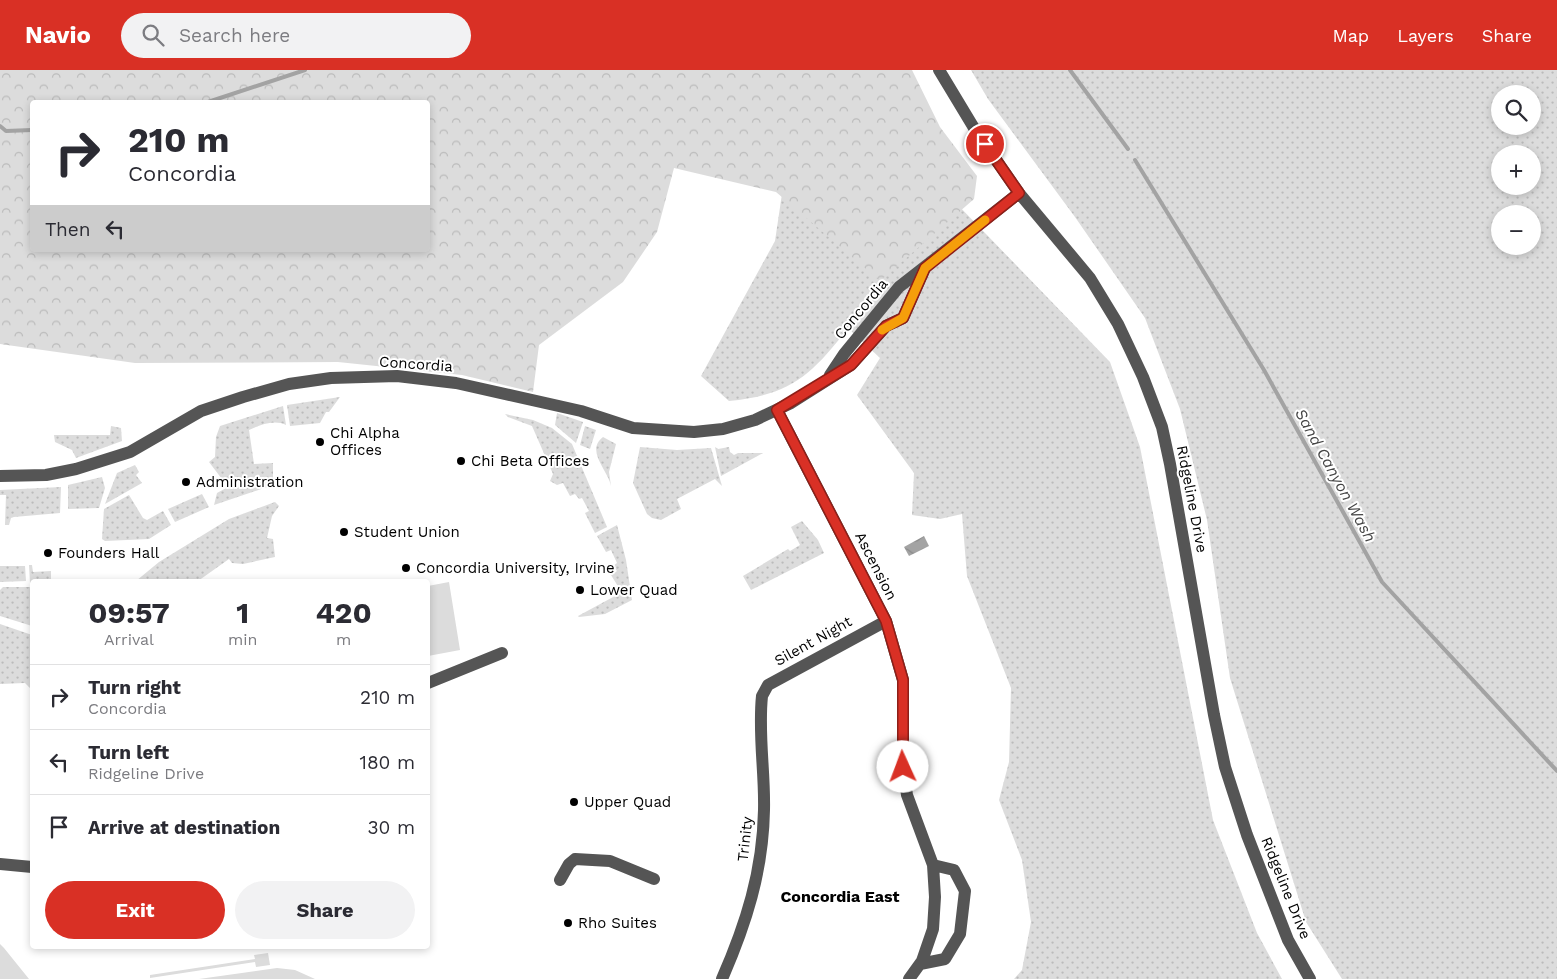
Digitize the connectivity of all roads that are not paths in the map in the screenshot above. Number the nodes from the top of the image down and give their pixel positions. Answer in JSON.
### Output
{"nodes":[{"id":1,"x":939,"y":70,"type":"edge"},
{"id":2,"x":1019,"y":193,"type":"junction"},
{"id":3,"x":925,"y":268,"type":"junction"},
{"id":4,"x":829,"y":378,"type":"junction"},
{"id":5,"x":777,"y":410,"type":"junction"},
{"id":6,"x":0,"y":476,"type":"edge"},
{"id":7,"x":886,"y":621,"type":"junction"},
{"id":8,"x":502,"y":653,"type":"dead end"},
{"id":9,"x":430,"y":682,"type":"edge"},
{"id":10,"x":762,"y":696,"type":"joint"},
{"id":11,"x":0,"y":864,"type":"edge"},
{"id":12,"x":933,"y":865,"type":"junction"},
{"id":13,"x":30,"y":867,"type":"edge"},
{"id":14,"x":654,"y":879,"type":"dead end"},
{"id":15,"x":560,"y":880,"type":"dead end"},
{"id":16,"x":920,"y":964,"type":"junction"},
{"id":17,"x":722,"y":979,"type":"edge"},
{"id":18,"x":909,"y":979,"type":"edge"},
{"id":19,"x":1310,"y":979,"type":"edge"}],
"edges":[{"from":1,"to":2,"type":"street","name":"Ridgeline Drive"},
{"from":2,"to":3,"type":"street","name":"Concordia"},
{"from":2,"to":19,"type":"street","name":"Ridgeline Drive"},
{"from":3,"to":4,"type":"street","name":"Concordia"},
{"from":3,"to":4,"type":"street","name":"Concordia"},
{"from":4,"to":5,"type":"street","name":"Concordia"},
{"from":5,"to":6,"type":"street","name":"Concordia"},
{"from":5,"to":7,"type":"street","name":"Ascension"},
{"from":7,"to":10,"type":"street","name":"Silent Night"},
{"from":7,"to":12,"type":"street","name":"Ascension"},
{"from":8,"to":9,"type":"street"},
{"from":10,"to":17,"type":"street","name":"Trinity"},
{"from":11,"to":13,"type":"street"},
{"from":12,"to":16,"type":"street","name":"Ascension"},
{"from":12,"to":16,"type":"street"},
{"from":14,"to":15,"type":"street"},
{"from":16,"to":18,"type":"street","name":"Ascension"}]}
